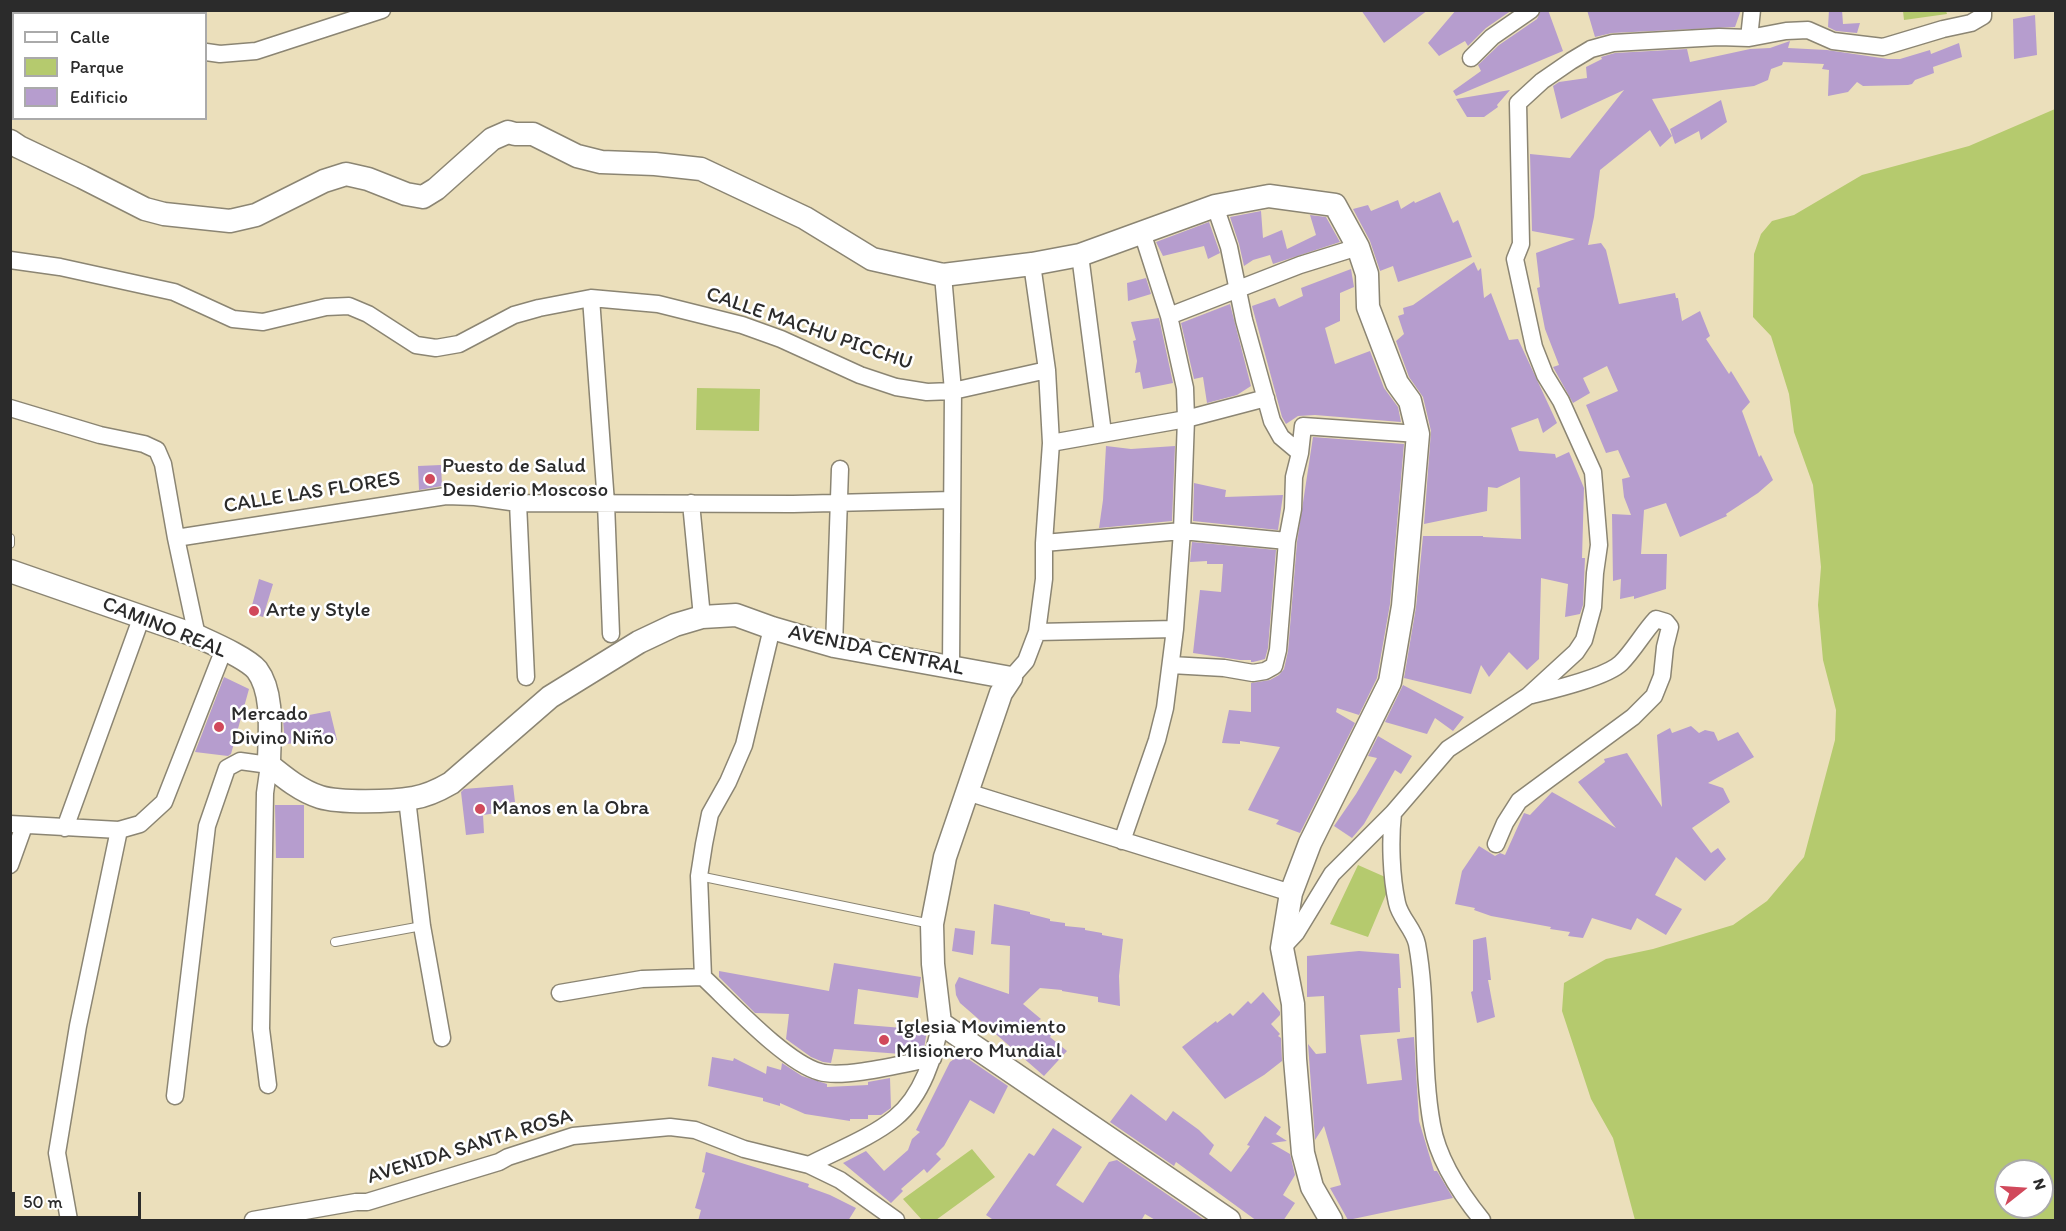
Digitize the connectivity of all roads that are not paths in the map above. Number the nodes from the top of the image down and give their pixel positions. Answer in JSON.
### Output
{"nodes":[{"id":1,"x":382,"y":10,"type":"edge"},
{"id":2,"x":1531,"y":10,"type":"edge"},
{"id":3,"x":1752,"y":10,"type":"edge"},
{"id":4,"x":1983,"y":10,"type":"edge"},
{"id":5,"x":1749,"y":38,"type":"junction"},
{"id":6,"x":207,"y":52,"type":"edge"},
{"id":7,"x":1471,"y":58,"type":"dead end"},
{"id":8,"x":10,"y":141,"type":"edge"},
{"id":9,"x":1215,"y":206,"type":"junction"},
{"id":10,"x":1142,"y":232,"type":"junction"},
{"id":11,"x":1358,"y":247,"type":"junction"},
{"id":12,"x":1080,"y":255,"type":"junction"},
{"id":13,"x":10,"y":260,"type":"edge"},
{"id":14,"x":1032,"y":264,"type":"junction"},
{"id":15,"x":943,"y":275,"type":"junction"},
{"id":16,"x":1238,"y":288,"type":"junction"},
{"id":17,"x":591,"y":298,"type":"junction"},
{"id":18,"x":1169,"y":316,"type":"junction"},
{"id":19,"x":1047,"y":370,"type":"junction"},
{"id":20,"x":953,"y":391,"type":"junction"},
{"id":21,"x":1266,"y":398,"type":"junction"},
{"id":22,"x":10,"y":408,"type":"edge"},
{"id":23,"x":1186,"y":419,"type":"junction"},
{"id":24,"x":1103,"y":433,"type":"junction"},
{"id":25,"x":1418,"y":434,"type":"junction"},
{"id":26,"x":1051,"y":442,"type":"junction"},
{"id":27,"x":1300,"y":453,"type":"junction"},
{"id":28,"x":840,"y":469,"type":"dead end"},
{"id":29,"x":952,"y":500,"type":"junction"},
{"id":30,"x":518,"y":503,"type":"junction"},
{"id":31,"x":606,"y":503,"type":"junction"},
{"id":32,"x":691,"y":503,"type":"junction"},
{"id":33,"x":839,"y":504,"type":"junction"},
{"id":34,"x":1182,"y":531,"type":"junction"},
{"id":35,"x":10,"y":538,"type":"edge"},
{"id":36,"x":176,"y":538,"type":"junction"},
{"id":37,"x":1287,"y":541,"type":"junction"},
{"id":38,"x":1044,"y":543,"type":"junction"},
{"id":39,"x":10,"y":544,"type":"edge"},
{"id":40,"x":10,"y":571,"type":"edge"},
{"id":41,"x":142,"y":616,"type":"junction"},
{"id":42,"x":702,"y":617,"type":"junction"},
{"id":43,"x":772,"y":628,"type":"junction"},
{"id":44,"x":1175,"y":629,"type":"junction"},
{"id":45,"x":1037,"y":632,"type":"junction"},
{"id":46,"x":611,"y":634,"type":"dead end"},
{"id":47,"x":197,"y":636,"type":"junction"},
{"id":48,"x":834,"y":646,"type":"junction"},
{"id":49,"x":224,"y":649,"type":"junction"},
{"id":50,"x":1171,"y":665,"type":"junction"},
{"id":51,"x":951,"y":667,"type":"junction"},
{"id":52,"x":526,"y":677,"type":"dead end"},
{"id":53,"x":1011,"y":678,"type":"junction"},
{"id":54,"x":1528,"y":696,"type":"junction"},
{"id":55,"x":269,"y":765,"type":"junction"},
{"id":56,"x":967,"y":792,"type":"junction"},
{"id":57,"x":407,"y":799,"type":"junction"},
{"id":58,"x":1393,"y":813,"type":"junction"},
{"id":59,"x":17,"y":825,"type":"edge"},
{"id":60,"x":65,"y":828,"type":"junction"},
{"id":61,"x":119,"y":830,"type":"junction"},
{"id":62,"x":1122,"y":842,"type":"junction"},
{"id":63,"x":1496,"y":844,"type":"dead end"},
{"id":64,"x":10,"y":864,"type":"edge"},
{"id":65,"x":699,"y":876,"type":"junction"},
{"id":66,"x":1291,"y":893,"type":"junction"},
{"id":67,"x":932,"y":924,"type":"junction"},
{"id":68,"x":422,"y":926,"type":"junction"},
{"id":69,"x":335,"y":942,"type":"dead end"},
{"id":70,"x":1283,"y":956,"type":"junction"},
{"id":71,"x":703,"y":977,"type":"junction"},
{"id":72,"x":560,"y":993,"type":"dead end"},
{"id":73,"x":940,"y":1023,"type":"junction"},
{"id":74,"x":442,"y":1038,"type":"dead end"},
{"id":75,"x":933,"y":1058,"type":"junction"},
{"id":76,"x":268,"y":1086,"type":"dead end"},
{"id":77,"x":176,"y":1096,"type":"dead end"},
{"id":78,"x":809,"y":1165,"type":"junction"},
{"id":79,"x":69,"y":1221,"type":"edge"},
{"id":80,"x":253,"y":1221,"type":"edge"},
{"id":81,"x":896,"y":1221,"type":"edge"},
{"id":82,"x":1229,"y":1221,"type":"edge"},
{"id":83,"x":1331,"y":1221,"type":"edge"},
{"id":84,"x":1482,"y":1221,"type":"edge"}],
"edges":[{"from":1,"to":6,"type":"street"},
{"from":2,"to":7,"type":"street"},
{"from":3,"to":5,"type":"street"},
{"from":4,"to":5,"type":"street"},
{"from":5,"to":54,"type":"street"},
{"from":8,"to":15,"type":"street"},
{"from":9,"to":10,"type":"street"},
{"from":9,"to":11,"type":"street"},
{"from":9,"to":16,"type":"street"},
{"from":10,"to":12,"type":"street"},
{"from":10,"to":18,"type":"street"},
{"from":11,"to":16,"type":"street"},
{"from":11,"to":25,"type":"street"},
{"from":12,"to":14,"type":"street"},
{"from":12,"to":24,"type":"street"},
{"from":13,"to":17,"type":"street","name":"CALLE MACHU PICCHU"},
{"from":14,"to":15,"type":"street"},
{"from":14,"to":19,"type":"street"},
{"from":15,"to":20,"type":"street"},
{"from":16,"to":18,"type":"street"},
{"from":16,"to":21,"type":"street"},
{"from":17,"to":20,"type":"street","name":"CALLE MACHU PICCHU"},
{"from":17,"to":31,"type":"street"},
{"from":18,"to":23,"type":"street"},
{"from":19,"to":20,"type":"street","name":"CALLE MACHU PICCHU"},
{"from":19,"to":26,"type":"street"},
{"from":20,"to":29,"type":"street"},
{"from":21,"to":23,"type":"street"},
{"from":21,"to":27,"type":"street"},
{"from":22,"to":36,"type":"street"},
{"from":23,"to":24,"type":"street"},
{"from":23,"to":34,"type":"street"},
{"from":24,"to":26,"type":"street"},
{"from":25,"to":27,"type":"street"},
{"from":25,"to":66,"type":"street"},
{"from":26,"to":38,"type":"street"},
{"from":27,"to":37,"type":"street"},
{"from":28,"to":33,"type":"street"},
{"from":29,"to":33,"type":"street"},
{"from":29,"to":51,"type":"street"},
{"from":30,"to":31,"type":"street","name":"CALLE LAS FLORES"},
{"from":30,"to":36,"type":"street","name":"CALLE LAS FLORES"},
{"from":30,"to":52,"type":"street"},
{"from":31,"to":32,"type":"street","name":"CALLE LAS FLORES"},
{"from":31,"to":46,"type":"street"},
{"from":32,"to":33,"type":"street","name":"CALLE LAS FLORES"},
{"from":32,"to":42,"type":"street"},
{"from":33,"to":48,"type":"street"},
{"from":34,"to":37,"type":"street"},
{"from":34,"to":38,"type":"street"},
{"from":34,"to":44,"type":"street"},
{"from":35,"to":39,"type":"lane"},
{"from":36,"to":47,"type":"street"},
{"from":37,"to":50,"type":"street"},
{"from":38,"to":45,"type":"street"},
{"from":40,"to":41,"type":"street","name":"CAMINO REAL"},
{"from":41,"to":47,"type":"street","name":"CAMINO REAL"},
{"from":41,"to":60,"type":"street"},
{"from":42,"to":43,"type":"street","name":"AVENIDA CENTRAL"},
{"from":42,"to":57,"type":"street","name":"AVENIDA CENTRAL"},
{"from":43,"to":48,"type":"street","name":"AVENIDA CENTRAL"},
{"from":43,"to":65,"type":"street"},
{"from":44,"to":45,"type":"street"},
{"from":44,"to":50,"type":"street"},
{"from":45,"to":53,"type":"street"},
{"from":47,"to":49,"type":"street","name":"CAMINO REAL"},
{"from":48,"to":51,"type":"street","name":"AVENIDA CENTRAL"},
{"from":49,"to":55,"type":"street","name":"CAMINO REAL"},
{"from":49,"to":61,"type":"street"},
{"from":50,"to":62,"type":"street"},
{"from":51,"to":53,"type":"street","name":"AVENIDA CENTRAL"},
{"from":53,"to":56,"type":"street"},
{"from":54,"to":58,"type":"street"},
{"from":54,"to":63,"type":"street"},
{"from":55,"to":57,"type":"street","name":"AVENIDA CENTRAL"},
{"from":55,"to":76,"type":"street"},
{"from":55,"to":77,"type":"street"},
{"from":56,"to":62,"type":"street"},
{"from":56,"to":67,"type":"street"},
{"from":57,"to":68,"type":"street"},
{"from":58,"to":70,"type":"street"},
{"from":58,"to":84,"type":"street"},
{"from":59,"to":60,"type":"street"},
{"from":59,"to":64,"type":"street"},
{"from":60,"to":61,"type":"street"},
{"from":61,"to":79,"type":"street"},
{"from":62,"to":66,"type":"street"},
{"from":65,"to":67,"type":"lane"},
{"from":65,"to":71,"type":"street"},
{"from":66,"to":70,"type":"street"},
{"from":67,"to":73,"type":"street"},
{"from":68,"to":69,"type":"lane"},
{"from":68,"to":74,"type":"street"},
{"from":70,"to":83,"type":"street"},
{"from":71,"to":72,"type":"street"},
{"from":71,"to":75,"type":"street"},
{"from":73,"to":75,"type":"street"},
{"from":73,"to":82,"type":"street"},
{"from":75,"to":78,"type":"street"},
{"from":78,"to":80,"type":"street","name":"AVENIDA SANTA ROSA"},
{"from":78,"to":81,"type":"street","name":"AVENIDA SANTA ROSA"}]}
